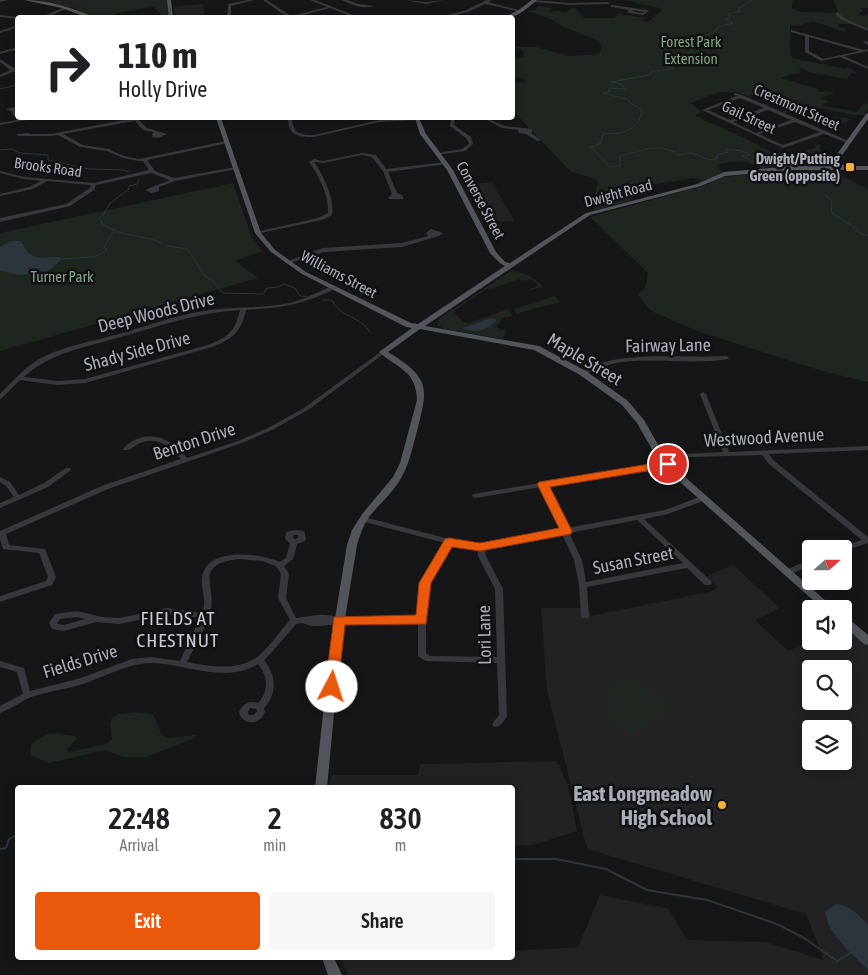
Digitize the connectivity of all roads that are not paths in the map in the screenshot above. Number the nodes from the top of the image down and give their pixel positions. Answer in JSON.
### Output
{"nodes":[{"id":1,"x":6,"y":0,"type":"edge"},
{"id":2,"x":26,"y":0,"type":"edge"},
{"id":3,"x":169,"y":0,"type":"edge"},
{"id":4,"x":252,"y":0,"type":"edge"},
{"id":5,"x":265,"y":0,"type":"edge"},
{"id":6,"x":312,"y":0,"type":"edge"},
{"id":7,"x":344,"y":0,"type":"edge"},
{"id":8,"x":408,"y":0,"type":"edge"},
{"id":9,"x":442,"y":0,"type":"edge"},
{"id":10,"x":542,"y":0,"type":"edge"},
{"id":11,"x":0,"y":1,"type":"edge"},
{"id":12,"x":488,"y":1,"type":"edge"},
{"id":13,"x":534,"y":1,"type":"edge"},
{"id":14,"x":549,"y":2,"type":"junction"},
{"id":15,"x":609,"y":3,"type":"edge"},
{"id":16,"x":360,"y":5,"type":"dead end"},
{"id":17,"x":330,"y":7,"type":"junction"},
{"id":18,"x":66,"y":8,"type":"junction"},
{"id":19,"x":631,"y":10,"type":"dead end"},
{"id":20,"x":521,"y":11,"type":"junction"},
{"id":21,"x":837,"y":13,"type":"dead end"},
{"id":22,"x":48,"y":15,"type":"edge"},
{"id":23,"x":86,"y":15,"type":"edge"},
{"id":24,"x":169,"y":15,"type":"edge"},
{"id":25,"x":229,"y":15,"type":"edge"},
{"id":26,"x":285,"y":15,"type":"edge"},
{"id":27,"x":296,"y":15,"type":"edge"},
{"id":28,"x":352,"y":15,"type":"edge"},
{"id":29,"x":450,"y":15,"type":"edge"},
{"id":30,"x":512,"y":15,"type":"edge"},
{"id":31,"x":0,"y":16,"type":"edge"},
{"id":32,"x":15,"y":18,"type":"edge"},
{"id":33,"x":15,"y":27,"type":"edge"},
{"id":34,"x":868,"y":30,"type":"edge"},
{"id":35,"x":792,"y":31,"type":"dead end"},
{"id":36,"x":0,"y":32,"type":"edge"},
{"id":37,"x":807,"y":35,"type":"junction"},
{"id":38,"x":15,"y":49,"type":"edge"},
{"id":39,"x":866,"y":50,"type":"edge"},
{"id":40,"x":0,"y":53,"type":"edge"},
{"id":41,"x":842,"y":56,"type":"junction"},
{"id":42,"x":0,"y":60,"type":"edge"},
{"id":43,"x":868,"y":68,"type":"edge"},
{"id":44,"x":15,"y":69,"type":"edge"},
{"id":45,"x":0,"y":76,"type":"edge"},
{"id":46,"x":735,"y":94,"type":"dead end"},
{"id":47,"x":741,"y":96,"type":"junction"},
{"id":48,"x":768,"y":108,"type":"junction"},
{"id":49,"x":13,"y":110,"type":"dead end"},
{"id":50,"x":15,"y":113,"type":"edge"},
{"id":51,"x":867,"y":118,"type":"edge"},
{"id":52,"x":19,"y":120,"type":"edge"},
{"id":53,"x":131,"y":120,"type":"edge"},
{"id":54,"x":137,"y":120,"type":"edge"},
{"id":55,"x":219,"y":120,"type":"edge"},
{"id":56,"x":290,"y":120,"type":"edge"},
{"id":57,"x":361,"y":120,"type":"edge"},
{"id":58,"x":400,"y":120,"type":"edge"},
{"id":59,"x":418,"y":120,"type":"edge"},
{"id":60,"x":453,"y":120,"type":"edge"},
{"id":61,"x":489,"y":120,"type":"edge"},
{"id":62,"x":795,"y":120,"type":"junction"},
{"id":63,"x":729,"y":122,"type":"junction"},
{"id":64,"x":0,"y":124,"type":"edge"},
{"id":65,"x":366,"y":124,"type":"junction"},
{"id":66,"x":824,"y":132,"type":"junction"},
{"id":67,"x":156,"y":133,"type":"dead end"},
{"id":68,"x":60,"y":134,"type":"junction"},
{"id":69,"x":756,"y":134,"type":"junction"},
{"id":70,"x":27,"y":135,"type":"dead end"},
{"id":71,"x":539,"y":140,"type":"dead end"},
{"id":72,"x":226,"y":142,"type":"junction"},
{"id":73,"x":849,"y":142,"type":"junction"},
{"id":74,"x":438,"y":154,"type":"junction"},
{"id":75,"x":145,"y":160,"type":"junction"},
{"id":76,"x":834,"y":162,"type":"junction"},
{"id":77,"x":446,"y":163,"type":"junction"},
{"id":78,"x":236,"y":168,"type":"junction"},
{"id":79,"x":829,"y":168,"type":"junction"},
{"id":80,"x":847,"y":168,"type":"junction"},
{"id":81,"x":868,"y":168,"type":"edge"},
{"id":82,"x":152,"y":171,"type":"junction"},
{"id":83,"x":0,"y":172,"type":"edge"},
{"id":84,"x":385,"y":172,"type":"junction"},
{"id":85,"x":174,"y":180,"type":"junction"},
{"id":86,"x":45,"y":181,"type":"junction"},
{"id":87,"x":94,"y":184,"type":"junction"},
{"id":88,"x":156,"y":188,"type":"dead end"},
{"id":89,"x":395,"y":194,"type":"dead end"},
{"id":90,"x":0,"y":195,"type":"edge"},
{"id":91,"x":0,"y":220,"type":"edge"},
{"id":92,"x":258,"y":233,"type":"junction"},
{"id":93,"x":431,"y":236,"type":"dead end"},
{"id":94,"x":497,"y":258,"type":"junction"},
{"id":95,"x":519,"y":260,"type":"junction"},
{"id":96,"x":288,"y":262,"type":"junction"},
{"id":97,"x":511,"y":266,"type":"junction"},
{"id":98,"x":499,"y":273,"type":"junction"},
{"id":99,"x":332,"y":288,"type":"junction"},
{"id":100,"x":243,"y":310,"type":"junction"},
{"id":101,"x":436,"y":315,"type":"junction"},
{"id":102,"x":417,"y":328,"type":"junction"},
{"id":103,"x":445,"y":332,"type":"junction"},
{"id":104,"x":384,"y":352,"type":"junction"},
{"id":105,"x":726,"y":358,"type":"dead end"},
{"id":106,"x":583,"y":373,"type":"junction"},
{"id":107,"x":18,"y":378,"type":"junction"},
{"id":108,"x":3,"y":391,"type":"edge"},
{"id":109,"x":703,"y":394,"type":"dead end"},
{"id":110,"x":0,"y":397,"type":"edge"},
{"id":111,"x":868,"y":448,"type":"edge"},
{"id":112,"x":126,"y":449,"type":"dead end"},
{"id":113,"x":764,"y":452,"type":"junction"},
{"id":114,"x":727,"y":454,"type":"junction"},
{"id":115,"x":662,"y":457,"type":"junction"},
{"id":116,"x":185,"y":460,"type":"junction"},
{"id":117,"x":668,"y":464,"type":"junction"},
{"id":118,"x":68,"y":470,"type":"dead end"},
{"id":119,"x":0,"y":479,"type":"edge"},
{"id":120,"x":543,"y":484,"type":"junction"},
{"id":121,"x":475,"y":496,"type":"dead end"},
{"id":122,"x":18,"y":498,"type":"junction"},
{"id":123,"x":704,"y":498,"type":"junction"},
{"id":124,"x":0,"y":506,"type":"edge"},
{"id":125,"x":638,"y":517,"type":"junction"},
{"id":126,"x":364,"y":519,"type":"junction"},
{"id":127,"x":566,"y":531,"type":"junction"},
{"id":128,"x":1,"y":533,"type":"edge"},
{"id":129,"x":868,"y":540,"type":"edge"},
{"id":130,"x":294,"y":542,"type":"dead end"},
{"id":131,"x":449,"y":542,"type":"junction"},
{"id":132,"x":480,"y":547,"type":"junction"},
{"id":133,"x":852,"y":547,"type":"edge"},
{"id":134,"x":688,"y":564,"type":"junction"},
{"id":135,"x":281,"y":565,"type":"junction"},
{"id":136,"x":802,"y":566,"type":"edge"},
{"id":137,"x":789,"y":572,"type":"junction"},
{"id":138,"x":708,"y":583,"type":"dead end"},
{"id":139,"x":583,"y":585,"type":"junction"},
{"id":140,"x":0,"y":599,"type":"edge"},
{"id":141,"x":820,"y":600,"type":"edge"},
{"id":142,"x":204,"y":616,"type":"junction"},
{"id":143,"x":584,"y":616,"type":"dead end"},
{"id":144,"x":95,"y":619,"type":"dead end"},
{"id":145,"x":299,"y":620,"type":"junction"},
{"id":146,"x":422,"y":620,"type":"junction"},
{"id":147,"x":339,"y":621,"type":"junction"},
{"id":148,"x":852,"y":628,"type":"edge"},
{"id":149,"x":868,"y":641,"type":"edge"},
{"id":150,"x":259,"y":660,"type":"junction"},
{"id":151,"x":500,"y":660,"type":"junction"},
{"id":152,"x":183,"y":663,"type":"junction"},
{"id":153,"x":0,"y":665,"type":"edge"},
{"id":154,"x":27,"y":694,"type":"junction"},
{"id":155,"x":259,"y":707,"type":"dead end"},
{"id":156,"x":0,"y":710,"type":"edge"},
{"id":157,"x":496,"y":724,"type":"dead end"},
{"id":158,"x":320,"y":785,"type":"edge"},
{"id":159,"x":329,"y":960,"type":"edge"},
{"id":160,"x":335,"y":975,"type":"edge"}],
"edges":[{"from":1,"to":11,"type":"street"},
{"from":2,"to":18,"type":"main road"},
{"from":3,"to":24,"type":"main road"},
{"from":4,"to":25,"type":"street"},
{"from":5,"to":26,"type":"street"},
{"from":6,"to":17,"type":"street"},
{"from":7,"to":16,"type":"street"},
{"from":8,"to":9,"type":"street"},
{"from":10,"to":14,"type":"street"},
{"from":12,"to":20,"type":"street"},
{"from":12,"to":29,"type":"street"},
{"from":13,"to":14,"type":"street"},
{"from":13,"to":20,"type":"main road"},
{"from":14,"to":15,"type":"street"},
{"from":15,"to":19,"type":"street"},
{"from":17,"to":27,"type":"street"},
{"from":17,"to":28,"type":"street"},
{"from":18,"to":22,"type":"street"},
{"from":18,"to":23,"type":"main road"},
{"from":20,"to":30,"type":"main road"},
{"from":21,"to":34,"type":"street"},
{"from":31,"to":32,"type":"street"},
{"from":33,"to":36,"type":"street"},
{"from":35,"to":37,"type":"street"},
{"from":37,"to":39,"type":"street"},
{"from":37,"to":41,"type":"street"},
{"from":38,"to":40,"type":"street"},
{"from":39,"to":41,"type":"street"},
{"from":41,"to":43,"type":"street"},
{"from":42,"to":44,"type":"street"},
{"from":44,"to":45,"type":"street"},
{"from":46,"to":47,"type":"street","name":"Crestmont Street"},
{"from":47,"to":48,"type":"street","name":"Crestmont Street"},
{"from":47,"to":63,"type":"street","name":"Gail Street"},
{"from":48,"to":62,"type":"street","name":"Crestmont Street"},
{"from":48,"to":63,"type":"street"},
{"from":49,"to":50,"type":"street"},
{"from":51,"to":73,"type":"main road"},
{"from":52,"to":64,"type":"street"},
{"from":53,"to":68,"type":"street"},
{"from":54,"to":67,"type":"street"},
{"from":55,"to":72,"type":"main road","name":"Williams Street"},
{"from":56,"to":65,"type":"street"},
{"from":57,"to":65,"type":"street"},
{"from":58,"to":65,"type":"street"},
{"from":59,"to":74,"type":"main road","name":"Converse Street"},
{"from":60,"to":74,"type":"street"},
{"from":61,"to":71,"type":"street"},
{"from":62,"to":66,"type":"street","name":"Crestmont Street"},
{"from":62,"to":69,"type":"street"},
{"from":63,"to":69,"type":"street","name":"Gail Street"},
{"from":66,"to":69,"type":"street","name":"Gail Street"},
{"from":66,"to":73,"type":"street","name":"Crestmont Street"},
{"from":68,"to":70,"type":"street"},
{"from":68,"to":75,"type":"street"},
{"from":72,"to":75,"type":"street"},
{"from":72,"to":78,"type":"main road","name":"Williams Street"},
{"from":73,"to":76,"type":"main road"},
{"from":74,"to":77,"type":"main road","name":"Converse Street"},
{"from":75,"to":82,"type":"street"},
{"from":76,"to":79,"type":"main road"},
{"from":76,"to":80,"type":"main road"},
{"from":77,"to":84,"type":"street"},
{"from":77,"to":94,"type":"main road","name":"Converse Street"},
{"from":78,"to":85,"type":"street"},
{"from":78,"to":92,"type":"main road","name":"Williams Street"},
{"from":79,"to":80,"type":"main road","name":"Dwight Road"},
{"from":79,"to":95,"type":"main road","name":"Dwight Road"},
{"from":80,"to":81,"type":"main road","name":"Dwight Road"},
{"from":82,"to":85,"type":"street"},
{"from":82,"to":87,"type":"street"},
{"from":83,"to":86,"type":"street","name":"Brooks Road"},
{"from":84,"to":89,"type":"street"},
{"from":84,"to":92,"type":"street"},
{"from":85,"to":88,"type":"street"},
{"from":86,"to":87,"type":"street","name":"Brooks Road"},
{"from":86,"to":90,"type":"street"},
{"from":87,"to":91,"type":"street"},
{"from":92,"to":96,"type":"main road","name":"Williams Street"},
{"from":93,"to":96,"type":"street"},
{"from":94,"to":95,"type":"main road"},
{"from":94,"to":97,"type":"main road","name":"Converse Street"},
{"from":94,"to":98,"type":"main road"},
{"from":95,"to":97,"type":"main road","name":"Dwight Road"},
{"from":96,"to":99,"type":"main road","name":"Williams Street"},
{"from":97,"to":98,"type":"main road","name":"Dwight Road"},
{"from":98,"to":101,"type":"main road","name":"Dwight Road"},
{"from":99,"to":100,"type":"street","name":"Deep Woods Drive"},
{"from":99,"to":102,"type":"main road","name":"Williams Street"},
{"from":100,"to":107,"type":"street","name":"Deep Woods Drive"},
{"from":100,"to":107,"type":"street","name":"Shady Side Drive"},
{"from":101,"to":102,"type":"main road","name":"Dwight Road"},
{"from":101,"to":103,"type":"main road"},
{"from":102,"to":103,"type":"main road","name":"Maple Street"},
{"from":102,"to":104,"type":"main road","name":"Dwight Road"},
{"from":103,"to":106,"type":"main road","name":"Maple Street"},
{"from":104,"to":116,"type":"street","name":"Benton Drive"},
{"from":104,"to":126,"type":"main road"},
{"from":105,"to":106,"type":"street","name":"Fairway Lane"},
{"from":106,"to":115,"type":"main road","name":"Maple Street"},
{"from":107,"to":108,"type":"street","name":"Deep Woods Drive"},
{"from":108,"to":110,"type":"street","name":"Deep Woods Drive"},
{"from":109,"to":114,"type":"street"},
{"from":111,"to":113,"type":"street","name":"Westwood Avenue"},
{"from":112,"to":116,"type":"street"},
{"from":113,"to":114,"type":"street","name":"Westwood Avenue"},
{"from":113,"to":129,"type":"street"},
{"from":114,"to":115,"type":"street","name":"Westwood Avenue"},
{"from":115,"to":117,"type":"main road","name":"Maple Street"},
{"from":116,"to":128,"type":"street","name":"Benton Drive"},
{"from":117,"to":120,"type":"street"},
{"from":117,"to":123,"type":"main road","name":"Maple Street"},
{"from":118,"to":122,"type":"street"},
{"from":119,"to":122,"type":"street"},
{"from":120,"to":121,"type":"street"},
{"from":120,"to":127,"type":"street"},
{"from":122,"to":124,"type":"street"},
{"from":123,"to":125,"type":"street"},
{"from":123,"to":137,"type":"main road","name":"Maple Street"},
{"from":125,"to":127,"type":"street"},
{"from":125,"to":134,"type":"street"},
{"from":126,"to":131,"type":"street"},
{"from":126,"to":147,"type":"main road"},
{"from":127,"to":132,"type":"street"},
{"from":127,"to":139,"type":"street"},
{"from":128,"to":140,"type":"street"},
{"from":129,"to":133,"type":"street"},
{"from":130,"to":135,"type":"street"},
{"from":131,"to":132,"type":"street"},
{"from":131,"to":146,"type":"street"},
{"from":132,"to":151,"type":"street","name":"Lori Lane"},
{"from":134,"to":138,"type":"street"},
{"from":134,"to":139,"type":"street","name":"Susan Street"},
{"from":135,"to":142,"type":"street"},
{"from":135,"to":145,"type":"street"},
{"from":136,"to":137,"type":"street"},
{"from":137,"to":141,"type":"main road","name":"Maple Street"},
{"from":139,"to":143,"type":"street"},
{"from":142,"to":144,"type":"street"},
{"from":142,"to":152,"type":"street"},
{"from":145,"to":147,"type":"street"},
{"from":145,"to":150,"type":"street","name":"Fields Drive"},
{"from":146,"to":147,"type":"street"},
{"from":146,"to":151,"type":"street"},
{"from":147,"to":158,"type":"main road"},
{"from":148,"to":149,"type":"main road"},
{"from":150,"to":152,"type":"street","name":"Fields Drive"},
{"from":150,"to":155,"type":"street"},
{"from":151,"to":157,"type":"street","name":"Lori Lane"},
{"from":152,"to":154,"type":"street","name":"Fields Drive"},
{"from":153,"to":154,"type":"street"},
{"from":154,"to":156,"type":"street","name":"Fields Drive"},
{"from":159,"to":160,"type":"main road"}]}
